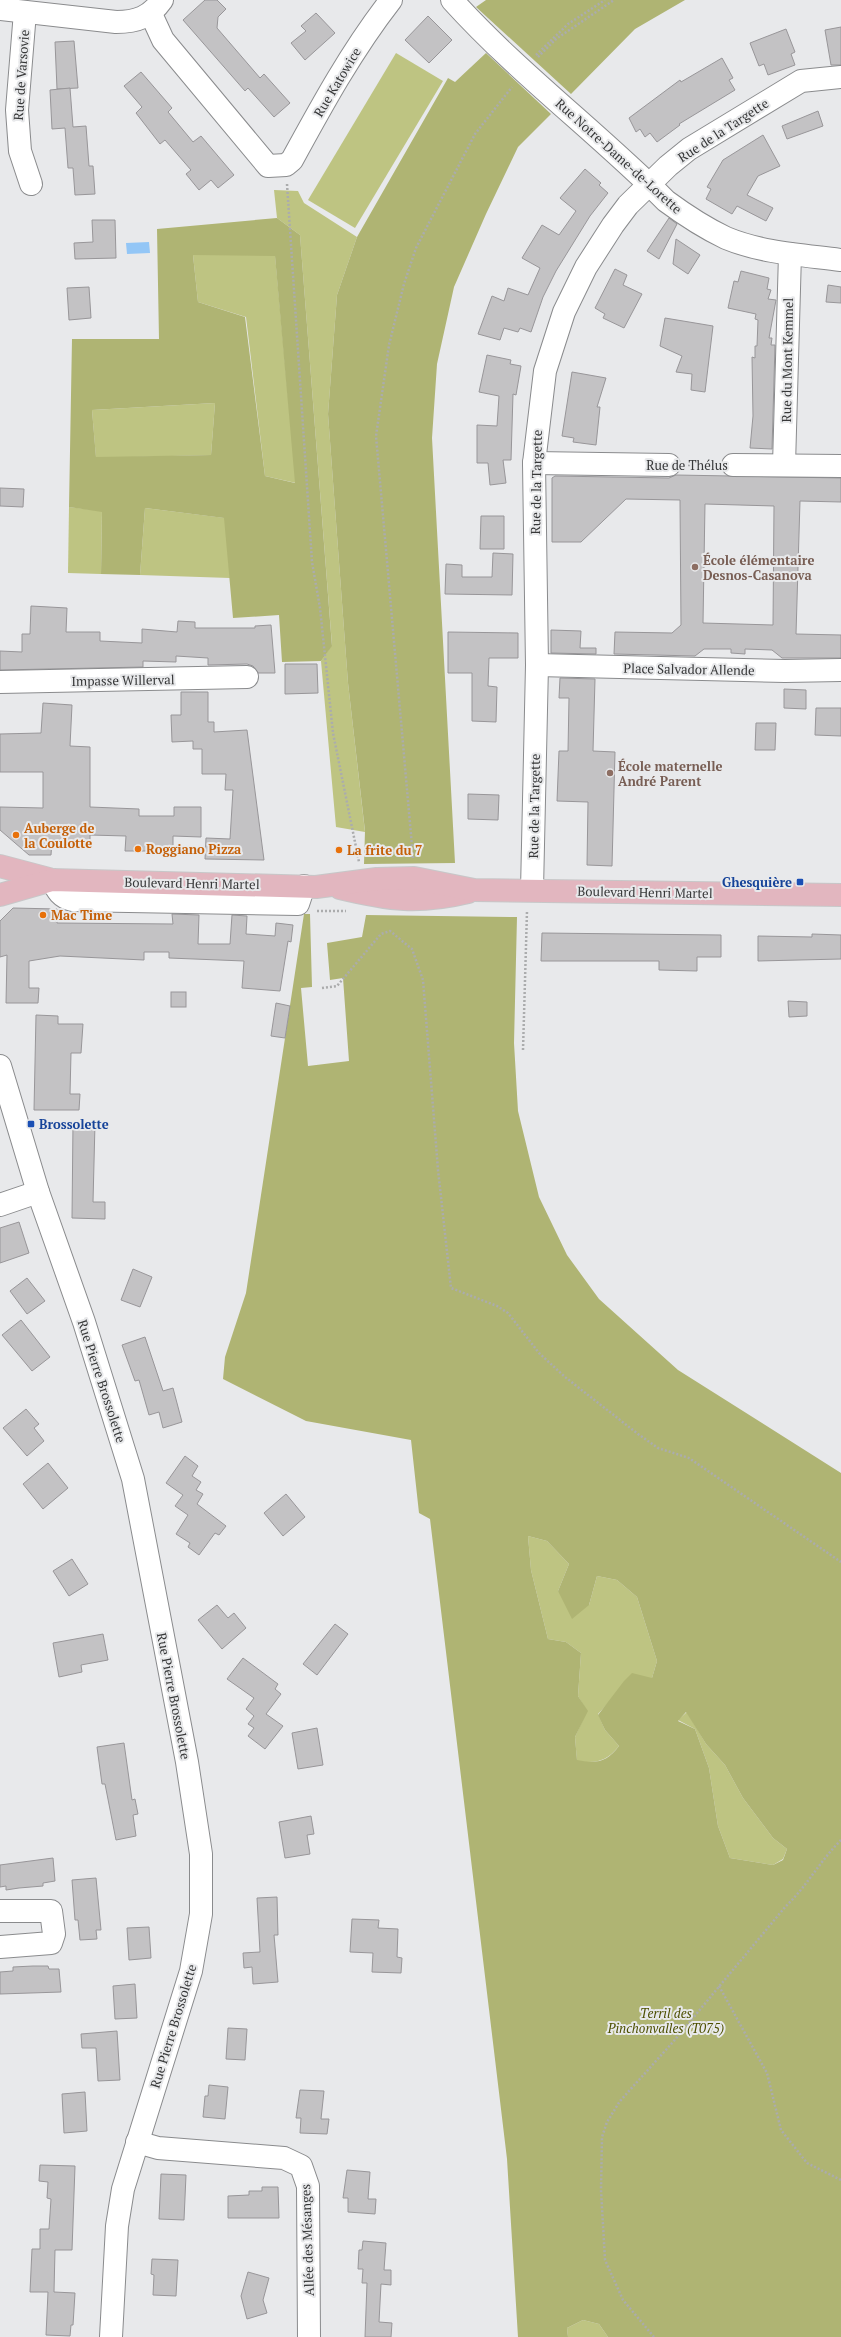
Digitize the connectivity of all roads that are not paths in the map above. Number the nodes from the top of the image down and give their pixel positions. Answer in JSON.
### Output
{"nodes":[{"id":1,"x":391,"y":0,"type":"edge"},
{"id":2,"x":452,"y":0,"type":"edge"},
{"id":3,"x":157,"y":7,"type":"edge"},
{"id":4,"x":0,"y":9,"type":"edge"},
{"id":5,"x":26,"y":12,"type":"junction"},
{"id":6,"x":841,"y":77,"type":"edge"},
{"id":7,"x":649,"y":183,"type":"junction"},
{"id":8,"x":31,"y":184,"type":"dead end"},
{"id":9,"x":790,"y":254,"type":"junction"},
{"id":10,"x":841,"y":260,"type":"edge"},
{"id":11,"x":534,"y":463,"type":"junction"},
{"id":12,"x":669,"y":465,"type":"road end"},
{"id":13,"x":733,"y":465,"type":"road end"},
{"id":14,"x":784,"y":465,"type":"junction"},
{"id":15,"x":841,"y":466,"type":"edge"},
{"id":16,"x":537,"y":665,"type":"junction"},
{"id":17,"x":841,"y":670,"type":"edge"},
{"id":18,"x":247,"y":677,"type":"dead end"},
{"id":19,"x":0,"y":682,"type":"edge"},
{"id":20,"x":0,"y":866,"type":"edge"},
{"id":21,"x":52,"y":880,"type":"junction"},
{"id":22,"x":530,"y":890,"type":"junction"},
{"id":23,"x":0,"y":895,"type":"edge"},
{"id":24,"x":841,"y":895,"type":"edge"},
{"id":25,"x":0,"y":1066,"type":"edge"},
{"id":26,"x":38,"y":1192,"type":"junction"},
{"id":27,"x":0,"y":1205,"type":"edge"},
{"id":28,"x":0,"y":1912,"type":"edge"},
{"id":29,"x":0,"y":1947,"type":"edge"},
{"id":30,"x":137,"y":2142,"type":"junction"},
{"id":31,"x":111,"y":2337,"type":"edge"},
{"id":32,"x":309,"y":2337,"type":"edge"}],
"edges":[{"from":1,"to":3,"type":"street","name":"Rue Katowice"},
{"from":2,"to":7,"type":"street","name":"Rue Notre-Dame-de-Lorette"},
{"from":3,"to":5,"type":"street"},
{"from":4,"to":5,"type":"street"},
{"from":5,"to":8,"type":"street","name":"Rue de Varsovie"},
{"from":6,"to":7,"type":"street","name":"Rue de la Targette"},
{"from":7,"to":9,"type":"street","name":"Rue Notre-Dame-de-Lorette"},
{"from":7,"to":11,"type":"street","name":"Rue de la Targette"},
{"from":9,"to":10,"type":"street","name":"Rue Notre-Dame-de-Lorette"},
{"from":9,"to":14,"type":"street","name":"Rue du Mont Kemmel"},
{"from":11,"to":12,"type":"street","name":"Rue de Thélus"},
{"from":11,"to":16,"type":"street","name":"Rue de la Targette"},
{"from":13,"to":14,"type":"street","name":"Rue de Thélus"},
{"from":14,"to":15,"type":"street","name":"Rue de Thélus"},
{"from":16,"to":17,"type":"street","name":"Place Salvador Allende"},
{"from":16,"to":22,"type":"street","name":"Rue de la Targette"},
{"from":18,"to":19,"type":"street","name":"Impasse Willerval"},
{"from":20,"to":21,"type":"main road","name":"Boulevard Henri Martel"},
{"from":21,"to":22,"type":"main road","name":"Boulevard Henri Martel"},
{"from":21,"to":23,"type":"main road","name":"Boulevard Henri Martel"},
{"from":22,"to":24,"type":"main road","name":"Boulevard Henri Martel"},
{"from":25,"to":26,"type":"street","name":"Rue Pierre Brossolette"},
{"from":26,"to":27,"type":"street"},
{"from":26,"to":30,"type":"street","name":"Rue Pierre Brossolette"},
{"from":28,"to":29,"type":"street"},
{"from":30,"to":31,"type":"street","name":"Rue Pierre Brossolette"},
{"from":30,"to":32,"type":"street","name":"Allée des Mésanges"}]}
